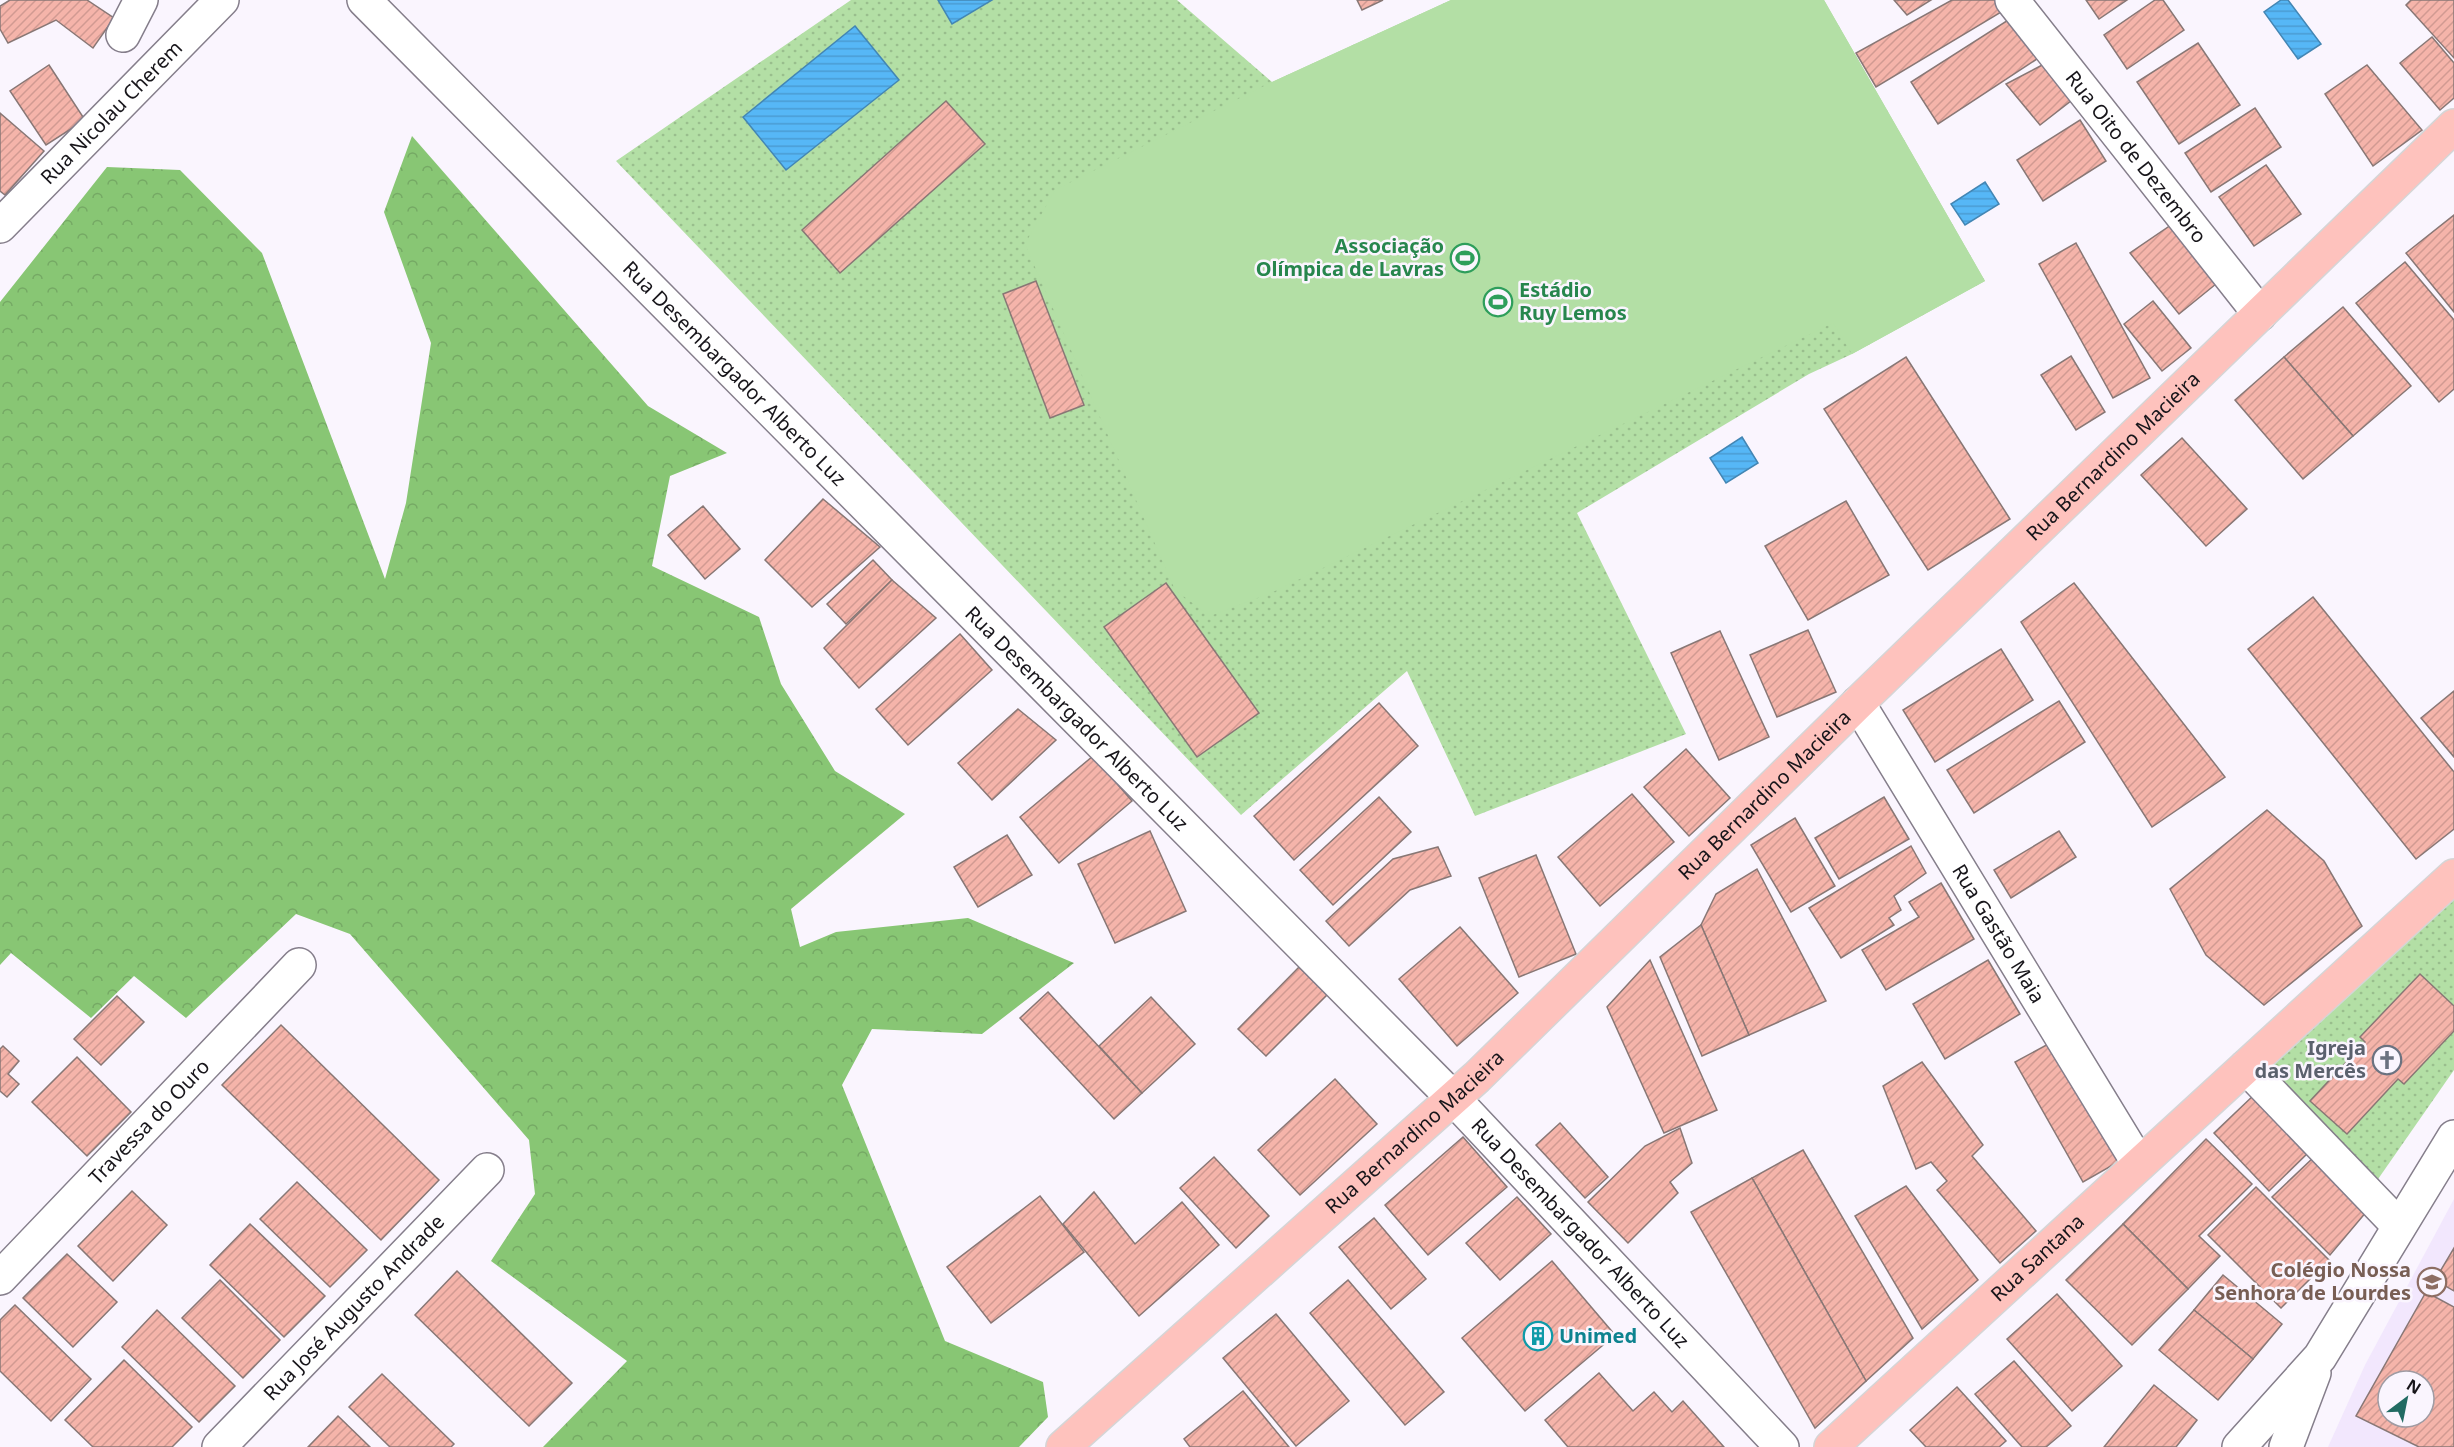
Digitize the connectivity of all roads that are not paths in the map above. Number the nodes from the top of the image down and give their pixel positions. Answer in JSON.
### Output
{"nodes":[{"id":1,"x":141,"y":0,"type":"edge"},
{"id":2,"x":222,"y":0,"type":"edge"},
{"id":3,"x":364,"y":0,"type":"edge"},
{"id":4,"x":2012,"y":0,"type":"edge"},
{"id":5,"x":123,"y":34,"type":"dead end"},
{"id":6,"x":2454,"y":126,"type":"edge"},
{"id":7,"x":0,"y":226,"type":"edge"},
{"id":8,"x":2260,"y":314,"type":"junction"},
{"id":9,"x":1858,"y":703,"type":"junction"},
{"id":10,"x":2454,"y":876,"type":"edge"},
{"id":11,"x":299,"y":965,"type":"dead end"},
{"id":12,"x":2246,"y":1067,"type":"junction"},
{"id":13,"x":1453,"y":1098,"type":"junction"},
{"id":14,"x":2454,"y":1137,"type":"edge"},
{"id":15,"x":2139,"y":1164,"type":"junction"},
{"id":16,"x":487,"y":1170,"type":"dead end"},
{"id":17,"x":2398,"y":1226,"type":"junction"},
{"id":18,"x":0,"y":1278,"type":"edge"},
{"id":19,"x":2320,"y":1357,"type":"junction"},
{"id":20,"x":219,"y":1447,"type":"edge"},
{"id":21,"x":1063,"y":1447,"type":"edge"},
{"id":22,"x":1782,"y":1447,"type":"edge"},
{"id":23,"x":1831,"y":1447,"type":"edge"},
{"id":24,"x":2239,"y":1447,"type":"edge"},
{"id":25,"x":2286,"y":1447,"type":"edge"}],
"edges":[{"from":1,"to":5,"type":"street"},
{"from":2,"to":7,"type":"street","name":"Rua Nicolau Cherem"},
{"from":3,"to":13,"type":"street","name":"Rua Desembargador Alberto Luz"},
{"from":4,"to":8,"type":"street","name":"Rua Oito de Dezembro"},
{"from":6,"to":8,"type":"main road","name":"Rua Bernardino Macieira"},
{"from":8,"to":9,"type":"main road","name":"Rua Bernardino Macieira"},
{"from":9,"to":13,"type":"main road","name":"Rua Bernardino Macieira"},
{"from":9,"to":15,"type":"street","name":"Rua Gastão Maia"},
{"from":10,"to":12,"type":"main road","name":"Rua Santana"},
{"from":11,"to":18,"type":"street","name":"Travessa do Ouro"},
{"from":12,"to":15,"type":"main road","name":"Rua Santana"},
{"from":12,"to":17,"type":"street"},
{"from":13,"to":21,"type":"main road","name":"Rua Bernardino Macieira"},
{"from":13,"to":22,"type":"street","name":"Rua Desembargador Alberto Luz"},
{"from":14,"to":17,"type":"street"},
{"from":15,"to":23,"type":"main road","name":"Rua Santana"},
{"from":16,"to":20,"type":"street","name":"Rua José Augusto Andrade"},
{"from":17,"to":19,"type":"street"},
{"from":19,"to":24,"type":"street"},
{"from":19,"to":25,"type":"street"}]}
